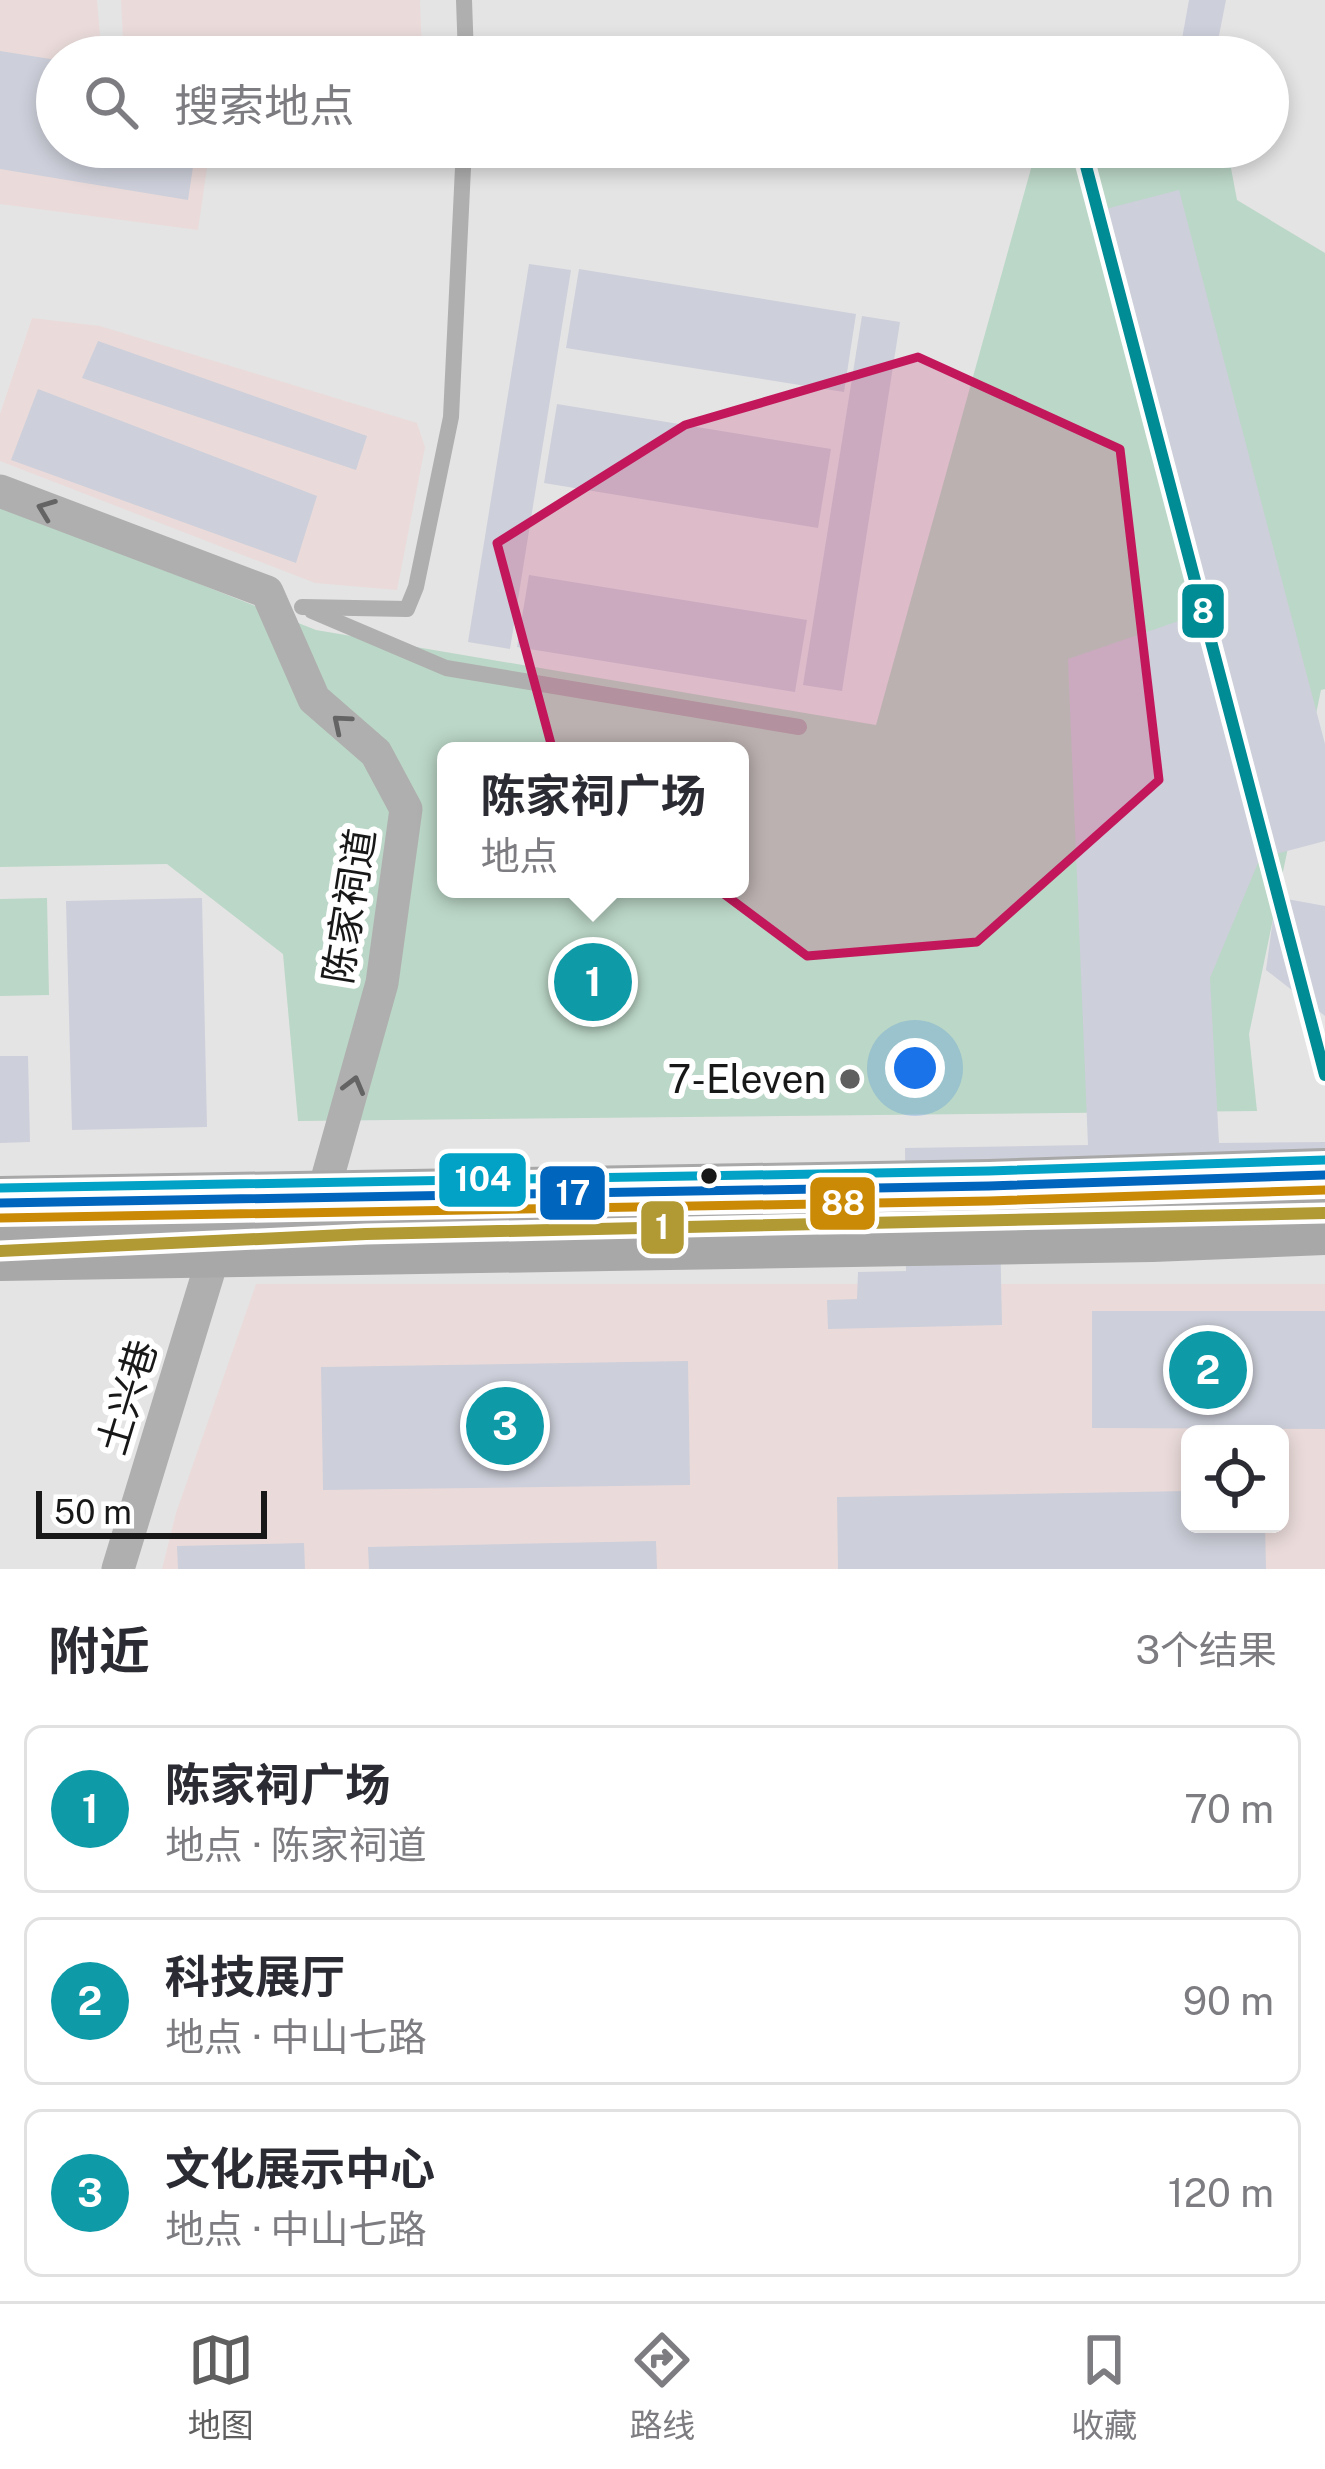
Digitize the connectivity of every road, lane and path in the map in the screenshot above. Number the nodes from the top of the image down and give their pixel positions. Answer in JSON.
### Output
{"nodes":[{"id":1,"x":464,"y":0,"type":"edge"},
{"id":2,"x":465,"y":36,"type":"edge"},
{"id":3,"x":463,"y":168,"type":"edge"},
{"id":4,"x":0,"y":491,"type":"edge"},
{"id":5,"x":267,"y":592,"type":"junction"},
{"id":6,"x":302,"y":607,"type":"junction"},
{"id":7,"x":799,"y":727,"type":"dead end"},
{"id":8,"x":1325,"y":1175,"type":"edge"},
{"id":9,"x":322,"y":1197,"type":"junction"},
{"id":10,"x":0,"y":1203,"type":"edge"},
{"id":11,"x":1325,"y":1228,"type":"edge"},
{"id":12,"x":213,"y":1250,"type":"junction"},
{"id":13,"x":0,"y":1254,"type":"edge"},
{"id":14,"x":118,"y":1569,"type":"edge"}],
"edges":[{"from":1,"to":2,"type":"lane"},
{"from":3,"to":6,"type":"lane"},
{"from":5,"to":4,"type":"street","one_way":true},
{"from":5,"to":6,"type":"lane"},
{"from":9,"to":5,"type":"street","name":"陈家祠道","one_way":true},
{"from":6,"to":7,"type":"lane"},
{"from":8,"to":9,"type":"main road"},
{"from":9,"to":10,"type":"main road"},
{"from":11,"to":12,"type":"main road"},
{"from":12,"to":13,"type":"main road"},
{"from":12,"to":14,"type":"street","name":"土兴巷"}]}
